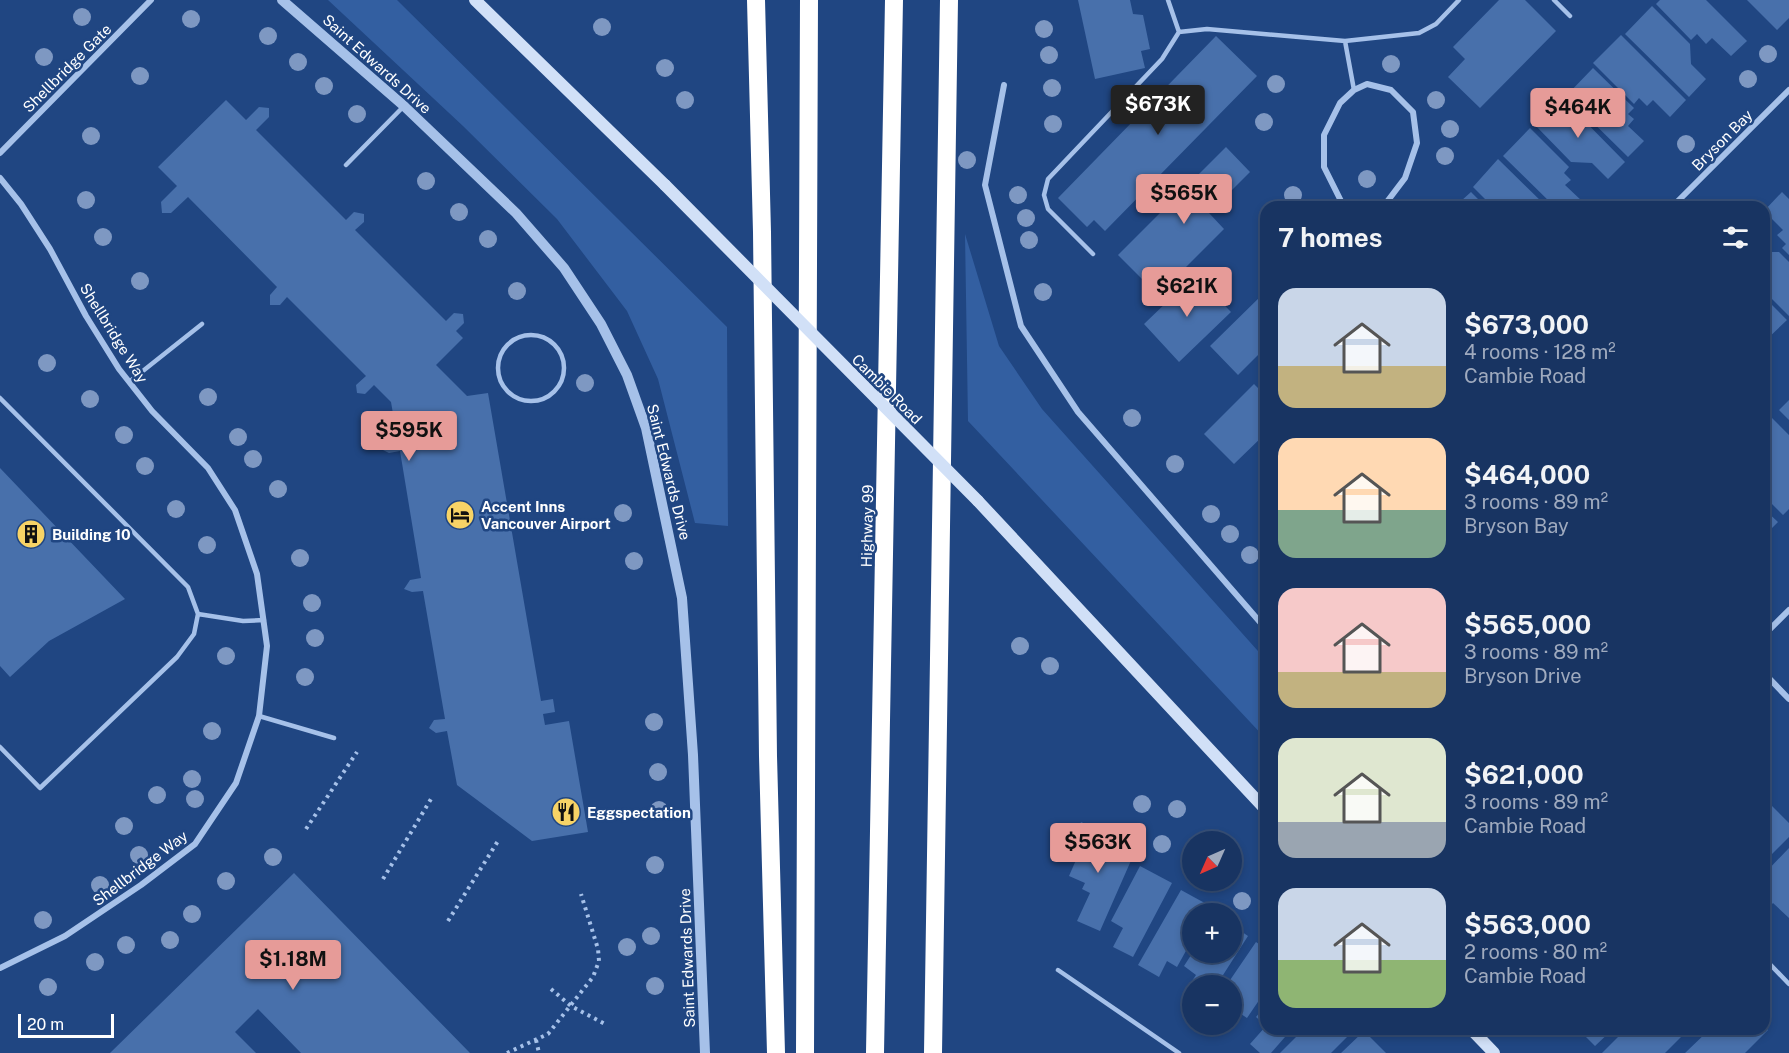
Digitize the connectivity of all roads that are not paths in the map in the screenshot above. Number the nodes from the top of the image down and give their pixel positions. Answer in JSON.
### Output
{"nodes":[{"id":1,"x":151,"y":0,"type":"edge"},
{"id":2,"x":282,"y":0,"type":"edge"},
{"id":3,"x":475,"y":0,"type":"edge"},
{"id":4,"x":809,"y":0,"type":"edge"},
{"id":5,"x":894,"y":0,"type":"edge"},
{"id":6,"x":949,"y":0,"type":"edge"},
{"id":7,"x":1168,"y":0,"type":"edge"},
{"id":8,"x":1459,"y":0,"type":"edge"},
{"id":9,"x":1554,"y":0,"type":"edge"},
{"id":10,"x":756,"y":1,"type":"edge"},
{"id":11,"x":1570,"y":16,"type":"dead end"},
{"id":12,"x":1179,"y":32,"type":"junction"},
{"id":13,"x":1345,"y":41,"type":"junction"},
{"id":14,"x":1004,"y":85,"type":"dead end"},
{"id":15,"x":1353,"y":90,"type":"junction"},
{"id":16,"x":1789,"y":90,"type":"edge"},
{"id":17,"x":404,"y":106,"type":"junction"},
{"id":18,"x":0,"y":153,"type":"edge"},
{"id":19,"x":346,"y":165,"type":"dead end"},
{"id":20,"x":0,"y":178,"type":"edge"},
{"id":21,"x":1341,"y":201,"type":"edge"},
{"id":22,"x":1388,"y":201,"type":"edge"},
{"id":23,"x":1678,"y":201,"type":"edge"},
{"id":24,"x":1093,"y":254,"type":"dead end"},
{"id":25,"x":202,"y":324,"type":"dead end"},
{"id":26,"x":129,"y":382,"type":"junction"},
{"id":27,"x":0,"y":398,"type":"edge"},
{"id":28,"x":543,"y":400,"type":"joint"},
{"id":29,"x":1789,"y":610,"type":"edge"},
{"id":30,"x":198,"y":614,"type":"junction"},
{"id":31,"x":264,"y":621,"type":"junction"},
{"id":32,"x":1260,"y":622,"type":"edge"},
{"id":33,"x":1770,"y":629,"type":"edge"},
{"id":34,"x":1770,"y":679,"type":"edge"},
{"id":35,"x":1789,"y":699,"type":"edge"},
{"id":36,"x":259,"y":716,"type":"junction"},
{"id":37,"x":334,"y":738,"type":"dead end"},
{"id":38,"x":0,"y":747,"type":"edge"},
{"id":39,"x":1260,"y":804,"type":"edge"},
{"id":40,"x":1770,"y":964,"type":"edge"},
{"id":41,"x":0,"y":968,"type":"edge"},
{"id":42,"x":1058,"y":970,"type":"dead end"},
{"id":43,"x":1789,"y":984,"type":"edge"},
{"id":44,"x":1478,"y":1035,"type":"edge"},
{"id":45,"x":705,"y":1053,"type":"edge"},
{"id":46,"x":776,"y":1053,"type":"edge"},
{"id":47,"x":805,"y":1053,"type":"edge"},
{"id":48,"x":875,"y":1053,"type":"edge"},
{"id":49,"x":933,"y":1053,"type":"edge"},
{"id":50,"x":1179,"y":1053,"type":"edge"},
{"id":51,"x":1494,"y":1053,"type":"edge"}],
"edges":[{"from":1,"to":18,"type":"street","name":"Shellbridge Gate"},
{"from":2,"to":17,"type":"street","name":"Saint Edwards Drive"},
{"from":3,"to":39,"type":"main road","name":"Cambie Road","bridge":true},
{"from":4,"to":47,"type":"highway"},
{"from":5,"to":48,"type":"highway","name":"Highway 99"},
{"from":6,"to":49,"type":"highway"},
{"from":7,"to":12,"type":"lane"},
{"from":8,"to":13,"type":"lane"},
{"from":9,"to":11,"type":"lane"},
{"from":10,"to":46,"type":"highway"},
{"from":12,"to":13,"type":"lane"},
{"from":12,"to":24,"type":"lane"},
{"from":13,"to":15,"type":"lane"},
{"from":14,"to":32,"type":"street"},
{"from":15,"to":21,"type":"street"},
{"from":15,"to":22,"type":"street"},
{"from":16,"to":23,"type":"street","name":"Bryson Bay"},
{"from":17,"to":19,"type":"lane"},
{"from":17,"to":45,"type":"street","name":"Saint Edwards Drive"},
{"from":20,"to":26,"type":"street","name":"Shellbridge Way"},
{"from":25,"to":26,"type":"lane"},
{"from":26,"to":31,"type":"street","name":"Shellbridge Way"},
{"from":27,"to":30,"type":"lane"},
{"from":28,"to":28,"type":"lane"},
{"from":29,"to":33,"type":"street"},
{"from":30,"to":31,"type":"lane"},
{"from":30,"to":38,"type":"lane"},
{"from":31,"to":36,"type":"street","name":"Shellbridge Way"},
{"from":34,"to":35,"type":"street"},
{"from":36,"to":37,"type":"lane"},
{"from":36,"to":41,"type":"street","name":"Shellbridge Way"},
{"from":40,"to":43,"type":"lane"},
{"from":42,"to":50,"type":"lane"},
{"from":44,"to":51,"type":"main road"}]}
